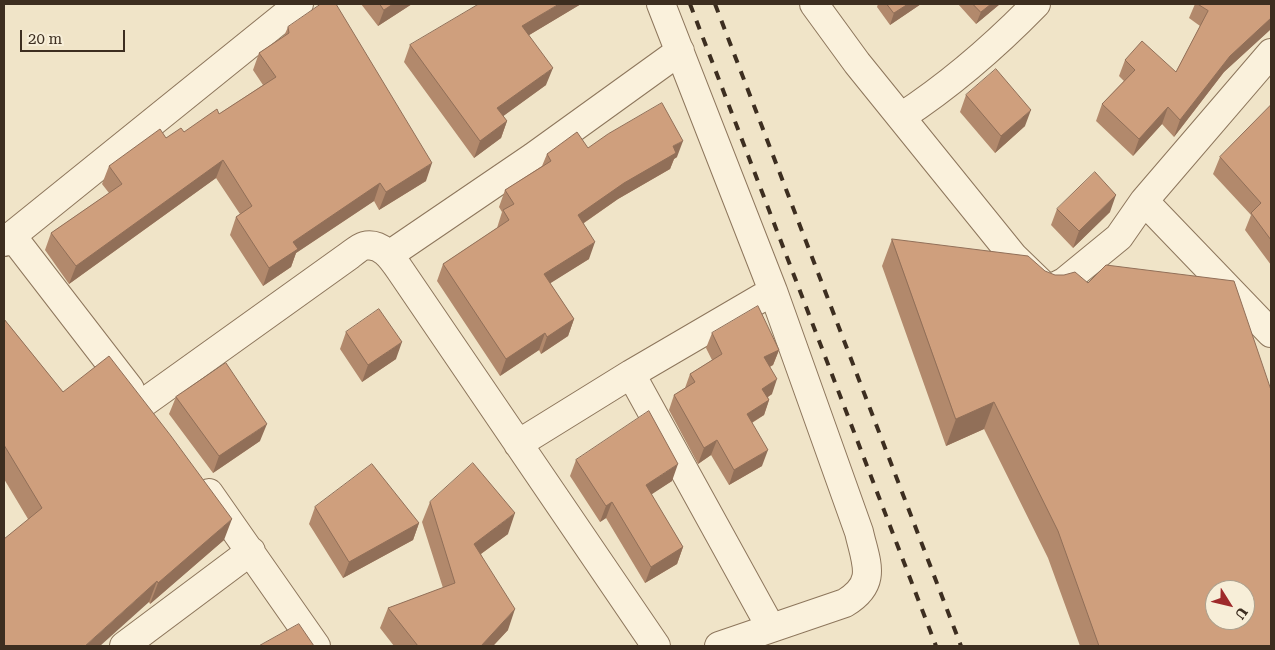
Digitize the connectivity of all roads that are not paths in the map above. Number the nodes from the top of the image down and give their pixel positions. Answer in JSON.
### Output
{"nodes":[{"id":1,"x":299,"y":4,"type":"edge"},
{"id":2,"x":661,"y":4,"type":"edge"},
{"id":3,"x":814,"y":4,"type":"edge"},
{"id":4,"x":1036,"y":4,"type":"edge"},
{"id":5,"x":680,"y":50,"type":"junction"},
{"id":6,"x":1271,"y":54,"type":"edge"},
{"id":7,"x":901,"y":117,"type":"junction"},
{"id":8,"x":1144,"y":201,"type":"junction"},
{"id":9,"x":8,"y":239,"type":"edge"},
{"id":10,"x":389,"y":255,"type":"junction"},
{"id":11,"x":773,"y":291,"type":"junction"},
{"id":12,"x":1271,"y":333,"type":"edge"},
{"id":13,"x":631,"y":374,"type":"junction"},
{"id":14,"x":518,"y":444,"type":"junction"},
{"id":15,"x":193,"y":472,"type":"edge"},
{"id":16,"x":251,"y":551,"type":"junction"},
{"id":17,"x":770,"y":628,"type":"junction"},
{"id":18,"x":124,"y":646,"type":"edge"},
{"id":19,"x":316,"y":646,"type":"edge"},
{"id":20,"x":656,"y":646,"type":"edge"},
{"id":21,"x":719,"y":646,"type":"edge"}],
"edges":[{"from":1,"to":9,"type":"street"},
{"from":2,"to":5,"type":"street"},
{"from":3,"to":7,"type":"street"},
{"from":4,"to":7,"type":"street"},
{"from":5,"to":10,"type":"street"},
{"from":5,"to":11,"type":"street"},
{"from":6,"to":8,"type":"street"},
{"from":7,"to":8,"type":"street"},
{"from":8,"to":12,"type":"street"},
{"from":9,"to":10,"type":"street"},
{"from":10,"to":14,"type":"street"},
{"from":11,"to":13,"type":"street"},
{"from":11,"to":17,"type":"street"},
{"from":13,"to":14,"type":"street"},
{"from":13,"to":17,"type":"street"},
{"from":14,"to":20,"type":"street"},
{"from":15,"to":16,"type":"street"},
{"from":16,"to":18,"type":"street"},
{"from":16,"to":19,"type":"street"},
{"from":17,"to":21,"type":"street"}]}
